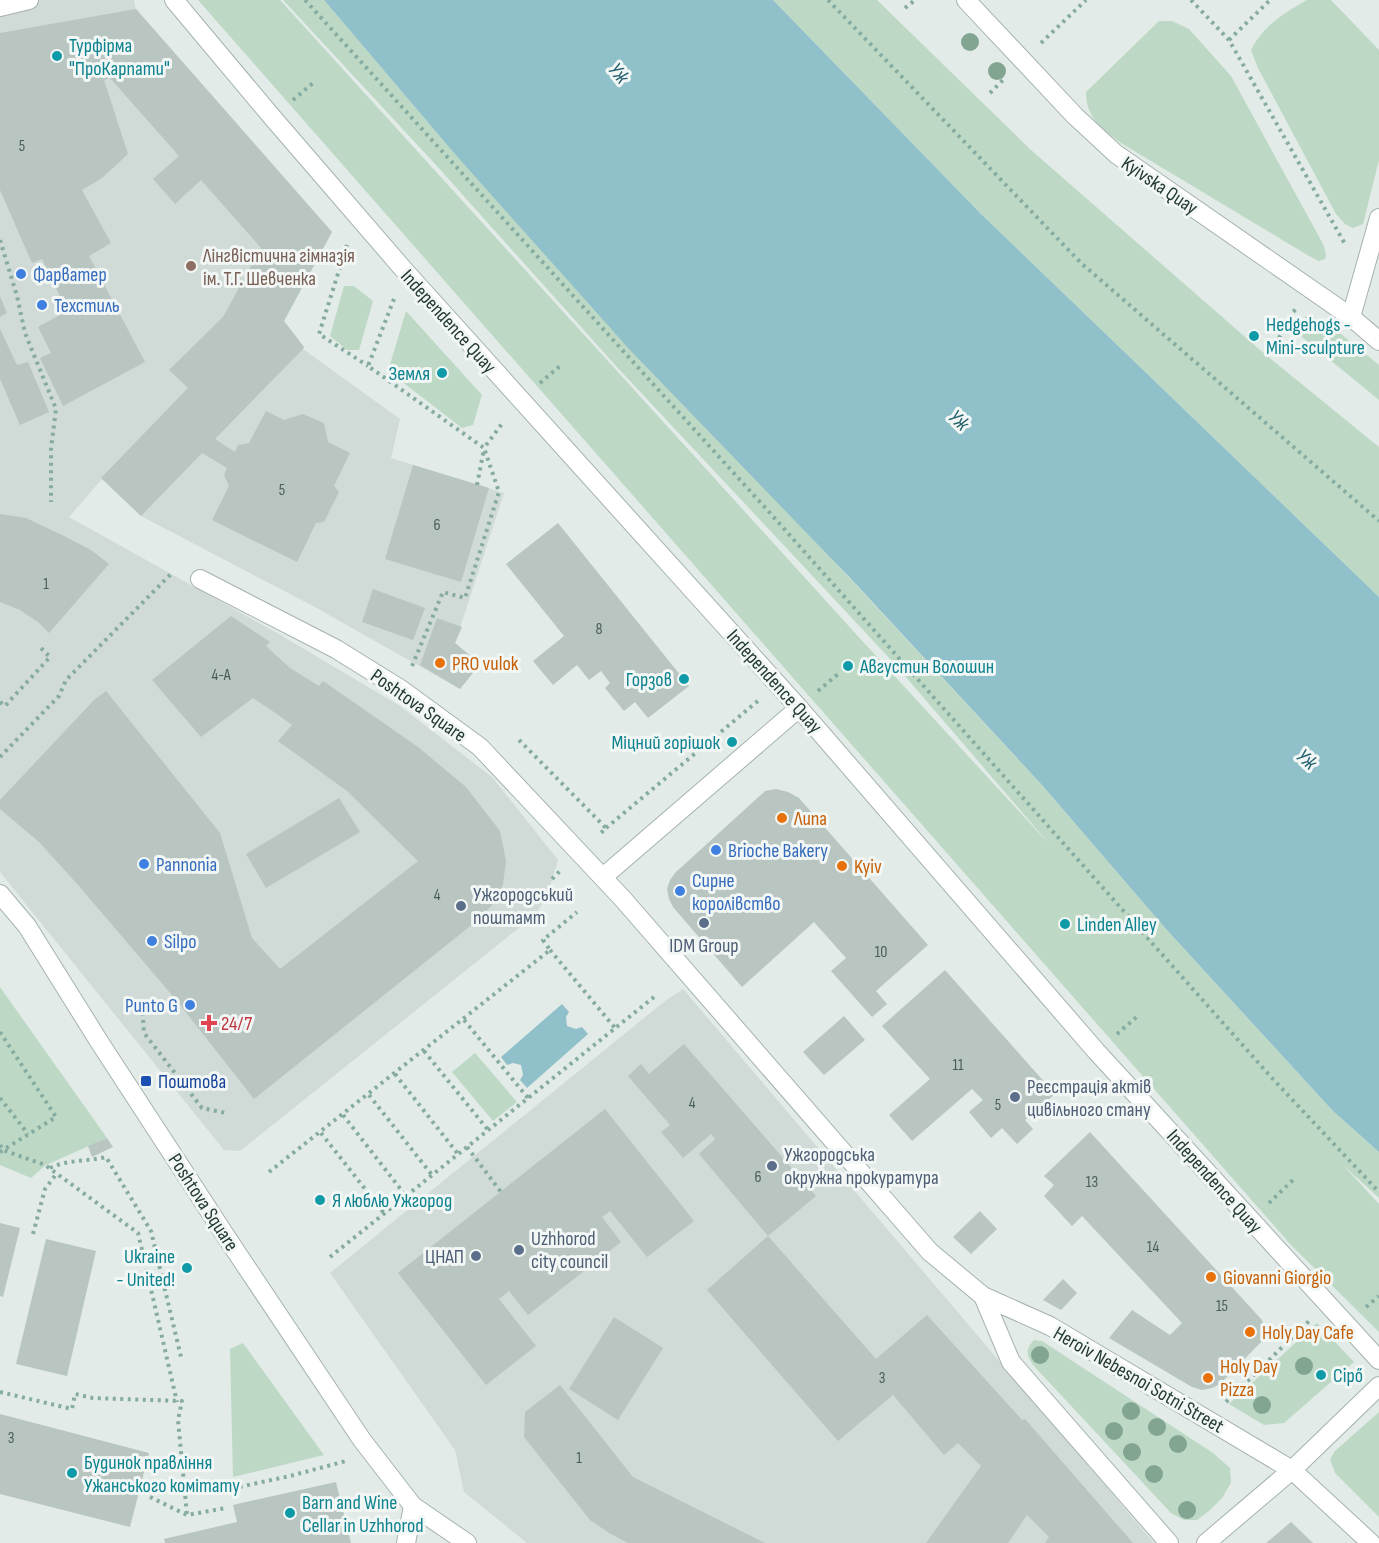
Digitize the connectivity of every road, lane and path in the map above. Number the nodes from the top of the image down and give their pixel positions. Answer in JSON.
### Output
{"nodes":[{"id":1,"x":29,"y":0,"type":"edge"},
{"id":2,"x":174,"y":0,"type":"edge"},
{"id":3,"x":305,"y":0,"type":"edge"},
{"id":4,"x":828,"y":0,"type":"edge"},
{"id":5,"x":915,"y":0,"type":"edge"},
{"id":6,"x":966,"y":0,"type":"edge"},
{"id":7,"x":1086,"y":0,"type":"edge"},
{"id":8,"x":1191,"y":0,"type":"edge"},
{"id":9,"x":1270,"y":0,"type":"edge"},
{"id":10,"x":0,"y":8,"type":"edge"},
{"id":11,"x":905,"y":8,"type":"dead end"},
{"id":12,"x":1064,"y":21,"type":"dead end"},
{"id":13,"x":1229,"y":40,"type":"junction"},
{"id":14,"x":1379,"y":218,"type":"edge"},
{"id":15,"x":0,"y":240,"type":"edge"},
{"id":16,"x":347,"y":244,"type":"dead end"},
{"id":17,"x":1350,"y":253,"type":"dead end"},
{"id":18,"x":404,"y":270,"type":"junction"},
{"id":19,"x":1291,"y":314,"type":"dead end"},
{"id":20,"x":1351,"y":317,"type":"junction"},
{"id":21,"x":1279,"y":338,"type":"dead end"},
{"id":22,"x":1379,"y":341,"type":"edge"},
{"id":23,"x":368,"y":366,"type":"junction"},
{"id":24,"x":520,"y":400,"type":"junction"},
{"id":25,"x":484,"y":448,"type":"junction"},
{"id":26,"x":477,"y":484,"type":"dead end"},
{"id":27,"x":51,"y":502,"type":"dead end"},
{"id":28,"x":1379,"y":521,"type":"edge"},
{"id":29,"x":178,"y":567,"type":"dead end"},
{"id":30,"x":200,"y":579,"type":"dead end"},
{"id":31,"x":39,"y":646,"type":"dead end"},
{"id":32,"x":414,"y":662,"type":"dead end"},
{"id":33,"x":778,"y":684,"type":"junction"},
{"id":34,"x":0,"y":702,"type":"edge"},
{"id":35,"x":799,"y":708,"type":"junction"},
{"id":36,"x":519,"y":740,"type":"dead end"},
{"id":37,"x":0,"y":757,"type":"edge"},
{"id":38,"x":606,"y":828,"type":"junction"},
{"id":39,"x":579,"y":852,"type":"junction"},
{"id":40,"x":603,"y":877,"type":"junction"},
{"id":41,"x":0,"y":894,"type":"edge"},
{"id":42,"x":577,"y":912,"type":"dead end"},
{"id":43,"x":550,"y":950,"type":"junction"},
{"id":44,"x":654,"y":997,"type":"dead end"},
{"id":45,"x":142,"y":1005,"type":"dead end"},
{"id":46,"x":724,"y":1016,"type":"joint"},
{"id":47,"x":464,"y":1020,"type":"junction"},
{"id":48,"x":615,"y":1028,"type":"junction"},
{"id":49,"x":0,"y":1032,"type":"edge"},
{"id":50,"x":424,"y":1051,"type":"junction"},
{"id":51,"x":395,"y":1074,"type":"junction"},
{"id":52,"x":369,"y":1095,"type":"junction"},
{"id":53,"x":0,"y":1098,"type":"edge"},
{"id":54,"x":528,"y":1098,"type":"junction"},
{"id":55,"x":225,"y":1113,"type":"dead end"},
{"id":56,"x":343,"y":1115,"type":"junction"},
{"id":57,"x":488,"y":1130,"type":"junction"},
{"id":58,"x":321,"y":1133,"type":"junction"},
{"id":59,"x":28,"y":1134,"type":"junction"},
{"id":60,"x":467,"y":1147,"type":"junction"},
{"id":61,"x":1,"y":1149,"type":"edge"},
{"id":62,"x":458,"y":1154,"type":"junction"},
{"id":63,"x":50,"y":1168,"type":"junction"},
{"id":64,"x":269,"y":1172,"type":"dead end"},
{"id":65,"x":57,"y":1173,"type":"junction"},
{"id":66,"x":432,"y":1175,"type":"junction"},
{"id":67,"x":1294,"y":1179,"type":"dead end"},
{"id":68,"x":501,"y":1192,"type":"dead end"},
{"id":69,"x":1379,"y":1192,"type":"edge"},
{"id":70,"x":406,"y":1196,"type":"junction"},
{"id":71,"x":384,"y":1214,"type":"junction"},
{"id":72,"x":1250,"y":1221,"type":"junction"},
{"id":73,"x":33,"y":1234,"type":"dead end"},
{"id":74,"x":330,"y":1257,"type":"dead end"},
{"id":75,"x":165,"y":1282,"type":"junction"},
{"id":76,"x":150,"y":1285,"type":"junction"},
{"id":77,"x":983,"y":1296,"type":"junction"},
{"id":78,"x":1327,"y":1304,"type":"junction"},
{"id":79,"x":181,"y":1357,"type":"dead end"},
{"id":80,"x":1379,"y":1360,"type":"edge"},
{"id":81,"x":1379,"y":1386,"type":"edge"},
{"id":82,"x":0,"y":1392,"type":"edge"},
{"id":83,"x":177,"y":1402,"type":"junction"},
{"id":84,"x":1211,"y":1420,"type":"junction"},
{"id":85,"x":372,"y":1452,"type":"junction"},
{"id":86,"x":1292,"y":1470,"type":"junction"},
{"id":87,"x":225,"y":1490,"type":"dead end"},
{"id":88,"x":150,"y":1497,"type":"dead end"},
{"id":89,"x":413,"y":1506,"type":"junction"},
{"id":90,"x":226,"y":1508,"type":"dead end"},
{"id":91,"x":187,"y":1515,"type":"junction"},
{"id":92,"x":406,"y":1543,"type":"edge"},
{"id":93,"x":467,"y":1543,"type":"edge"},
{"id":94,"x":1169,"y":1543,"type":"edge"},
{"id":95,"x":1206,"y":1543,"type":"edge"},
{"id":96,"x":1371,"y":1543,"type":"edge"}],
"edges":[{"from":1,"to":10,"type":"street"},
{"from":2,"to":18,"type":"street","name":"Independence Quay"},
{"from":3,"to":69,"type":"path"},
{"from":4,"to":28,"type":"path"},
{"from":5,"to":11,"type":"path"},
{"from":6,"to":20,"type":"street","name":"Kyivska Quay"},
{"from":7,"to":12,"type":"path"},
{"from":8,"to":13,"type":"path"},
{"from":9,"to":13,"type":"path"},
{"from":13,"to":17,"type":"path"},
{"from":14,"to":20,"type":"street"},
{"from":15,"to":27,"type":"path"},
{"from":16,"to":23,"type":"path"},
{"from":18,"to":23,"type":"path"},
{"from":18,"to":24,"type":"street","name":"Independence Quay"},
{"from":19,"to":21,"type":"path"},
{"from":20,"to":22,"type":"street","name":"Kyivska Quay"},
{"from":23,"to":25,"type":"path"},
{"from":24,"to":25,"type":"path"},
{"from":24,"to":33,"type":"street","name":"Independence Quay"},
{"from":25,"to":26,"type":"path"},
{"from":25,"to":32,"type":"path"},
{"from":29,"to":37,"type":"path"},
{"from":30,"to":39,"type":"street","name":"Poshtova Square"},
{"from":31,"to":34,"type":"path"},
{"from":33,"to":35,"type":"street","name":"Independence Quay"},
{"from":33,"to":38,"type":"path"},
{"from":35,"to":40,"type":"street"},
{"from":35,"to":72,"type":"street","name":"Independence Quay"},
{"from":36,"to":38,"type":"path"},
{"from":38,"to":39,"type":"path"},
{"from":39,"to":40,"type":"street","name":"Poshtova Square"},
{"from":40,"to":46,"type":"street","name":"Poshtova Square"},
{"from":41,"to":85,"type":"street","name":"Poshtova Square"},
{"from":42,"to":43,"type":"path"},
{"from":43,"to":47,"type":"path"},
{"from":43,"to":48,"type":"path"},
{"from":44,"to":48,"type":"path"},
{"from":45,"to":55,"type":"path"},
{"from":46,"to":77,"type":"street","name":"Heroiv Nebesnoi Sotni Street"},
{"from":47,"to":50,"type":"path"},
{"from":47,"to":54,"type":"path"},
{"from":48,"to":54,"type":"path"},
{"from":49,"to":59,"type":"path"},
{"from":50,"to":51,"type":"path"},
{"from":50,"to":57,"type":"path"},
{"from":51,"to":52,"type":"path"},
{"from":51,"to":62,"type":"path"},
{"from":52,"to":56,"type":"path"},
{"from":52,"to":66,"type":"path"},
{"from":53,"to":59,"type":"path"},
{"from":54,"to":57,"type":"path"},
{"from":56,"to":58,"type":"path"},
{"from":56,"to":70,"type":"path"},
{"from":57,"to":60,"type":"path"},
{"from":58,"to":64,"type":"path"},
{"from":58,"to":71,"type":"path"},
{"from":59,"to":61,"type":"path"},
{"from":60,"to":62,"type":"path"},
{"from":60,"to":68,"type":"path"},
{"from":61,"to":63,"type":"path"},
{"from":62,"to":66,"type":"path"},
{"from":63,"to":65,"type":"path"},
{"from":63,"to":75,"type":"path"},
{"from":65,"to":73,"type":"path"},
{"from":65,"to":76,"type":"path"},
{"from":66,"to":70,"type":"path"},
{"from":67,"to":72,"type":"path"},
{"from":70,"to":71,"type":"path"},
{"from":71,"to":74,"type":"path"},
{"from":72,"to":78,"type":"street","name":"Independence Quay"},
{"from":75,"to":76,"type":"path"},
{"from":75,"to":79,"type":"path"},
{"from":76,"to":83,"type":"path"},
{"from":77,"to":84,"type":"street","name":"Heroiv Nebesnoi Sotni Street"},
{"from":77,"to":94,"type":"street","name":"Heroiv Nebesnoi Sotni Street"},
{"from":78,"to":80,"type":"street","name":"Independence Quay"},
{"from":78,"to":84,"type":"path"},
{"from":81,"to":86,"type":"street"},
{"from":82,"to":83,"type":"path"},
{"from":83,"to":91,"type":"path"},
{"from":84,"to":86,"type":"street","name":"Heroiv Nebesnoi Sotni Street"},
{"from":85,"to":87,"type":"path"},
{"from":85,"to":89,"type":"street","name":"Poshtova Square"},
{"from":86,"to":95,"type":"street"},
{"from":86,"to":96,"type":"street","name":"Heroiv Nebesnoi Sotni Street"},
{"from":88,"to":91,"type":"path"},
{"from":89,"to":92,"type":"street"},
{"from":89,"to":93,"type":"street","name":"Poshtova Square"},
{"from":90,"to":91,"type":"path"}]}
